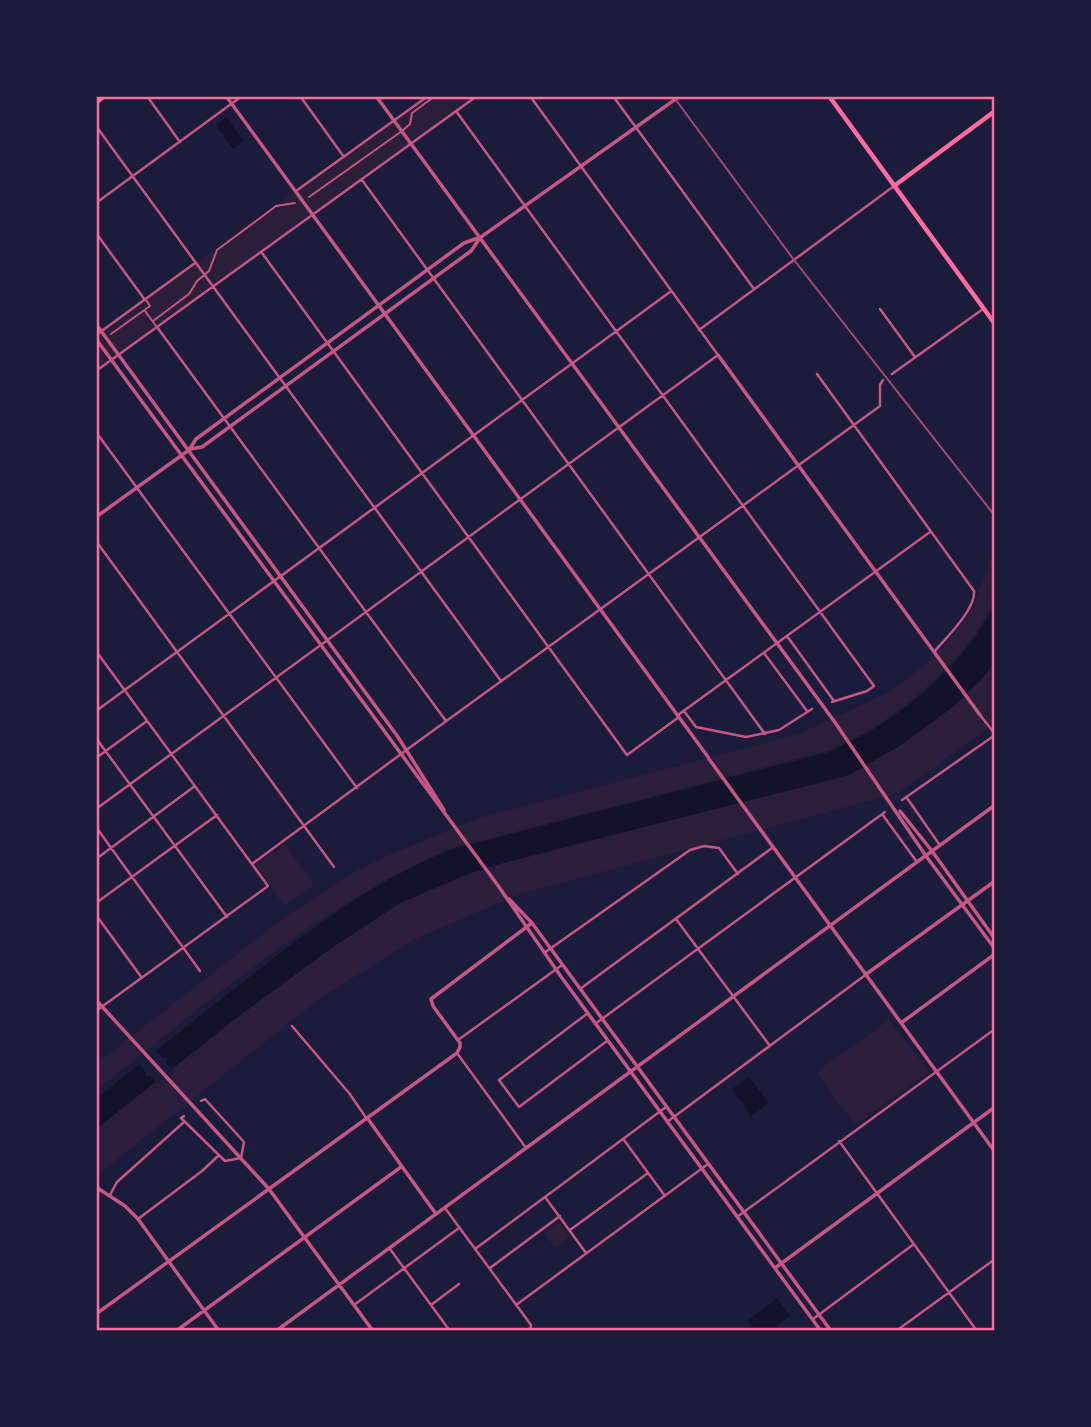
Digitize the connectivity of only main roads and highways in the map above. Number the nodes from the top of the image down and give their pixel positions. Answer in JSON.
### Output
{"nodes":[{"id":1,"x":105,"y":96,"type":"edge"},
{"id":2,"x":829,"y":96,"type":"edge"},
{"id":3,"x":96,"y":103,"type":"edge"},
{"id":4,"x":995,"y":111,"type":"edge"},
{"id":5,"x":894,"y":186,"type":"junction"},
{"id":6,"x":995,"y":324,"type":"edge"}],
"edges":[{"from":1,"to":3,"type":"main road"},
{"from":2,"to":5,"type":"main road"},
{"from":4,"to":5,"type":"main road"},
{"from":5,"to":6,"type":"main road"}]}
